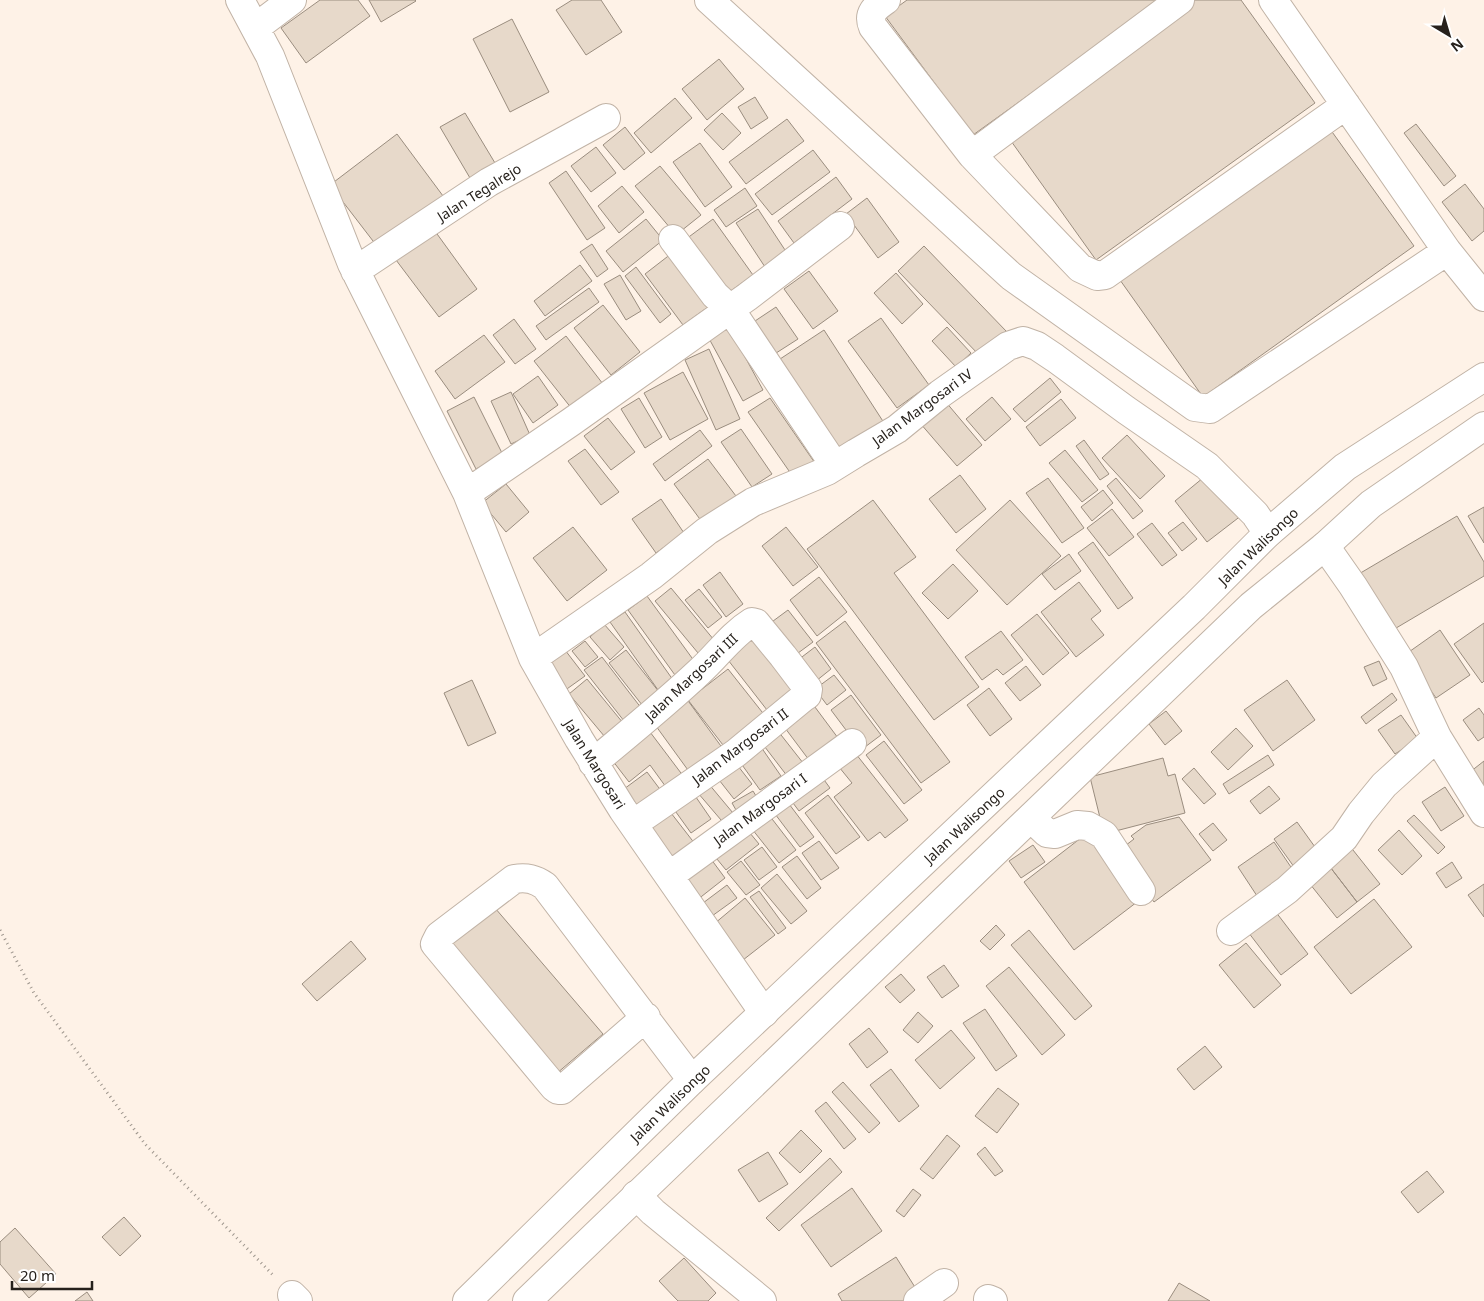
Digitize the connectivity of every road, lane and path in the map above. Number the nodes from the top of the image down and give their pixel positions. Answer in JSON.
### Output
{"nodes":[{"id":1,"x":240,"y":0,"type":"edge"},
{"id":2,"x":292,"y":0,"type":"edge"},
{"id":3,"x":709,"y":0,"type":"edge"},
{"id":4,"x":886,"y":0,"type":"edge"},
{"id":5,"x":1180,"y":0,"type":"edge"},
{"id":6,"x":1273,"y":0,"type":"edge"},
{"id":7,"x":254,"y":28,"type":"junction"},
{"id":8,"x":1346,"y":105,"type":"junction"},
{"id":9,"x":606,"y":118,"type":"dead end"},
{"id":10,"x":972,"y":155,"type":"junction"},
{"id":11,"x":840,"y":226,"type":"dead end"},
{"id":12,"x":673,"y":239,"type":"dead end"},
{"id":13,"x":1447,"y":251,"type":"junction"},
{"id":14,"x":355,"y":271,"type":"junction"},
{"id":15,"x":1484,"y":297,"type":"edge"},
{"id":16,"x":730,"y":309,"type":"junction"},
{"id":17,"x":1484,"y":377,"type":"edge"},
{"id":18,"x":1484,"y":426,"type":"edge"},
{"id":19,"x":835,"y":466,"type":"junction"},
{"id":20,"x":467,"y":493,"type":"junction"},
{"id":21,"x":1268,"y":533,"type":"junction"},
{"id":22,"x":1325,"y":546,"type":"junction"},
{"id":23,"x":783,"y":656,"type":"joint"},
{"id":24,"x":533,"y":658,"type":"junction"},
{"id":25,"x":1437,"y":737,"type":"junction"},
{"id":26,"x":852,"y":743,"type":"dead end"},
{"id":27,"x":594,"y":763,"type":"junction"},
{"id":28,"x":1484,"y":813,"type":"edge"},
{"id":29,"x":1031,"y":818,"type":"junction"},
{"id":30,"x":633,"y":824,"type":"junction"},
{"id":31,"x":669,"y":876,"type":"junction"},
{"id":32,"x":1141,"y":891,"type":"dead end"},
{"id":33,"x":0,"y":930,"type":"edge"},
{"id":34,"x":1231,"y":931,"type":"dead end"},
{"id":35,"x":764,"y":1013,"type":"junction"},
{"id":36,"x":646,"y":1017,"type":"junction"},
{"id":37,"x":692,"y":1080,"type":"junction"},
{"id":38,"x":636,"y":1195,"type":"junction"},
{"id":39,"x":519,"y":1250,"type":"junction"},
{"id":40,"x":549,"y":1280,"type":"junction"},
{"id":41,"x":944,"y":1283,"type":"dead end"},
{"id":42,"x":295,"y":1298,"type":"edge"},
{"id":43,"x":467,"y":1301,"type":"edge"},
{"id":44,"x":527,"y":1301,"type":"edge"},
{"id":45,"x":762,"y":1301,"type":"edge"},
{"id":46,"x":918,"y":1301,"type":"edge"}],
"edges":[{"from":1,"to":7,"type":"main road"},
{"from":2,"to":7,"type":"main road"},
{"from":3,"to":13,"type":"main road"},
{"from":4,"to":10,"type":"main road"},
{"from":5,"to":10,"type":"main road"},
{"from":6,"to":8,"type":"main road"},
{"from":7,"to":14,"type":"main road"},
{"from":8,"to":10,"type":"main road"},
{"from":8,"to":13,"type":"main road"},
{"from":9,"to":14,"type":"main road","name":"Jalan Tegalrejo"},
{"from":11,"to":16,"type":"main road"},
{"from":12,"to":16,"type":"main road"},
{"from":13,"to":15,"type":"main road"},
{"from":14,"to":20,"type":"main road"},
{"from":16,"to":19,"type":"main road"},
{"from":16,"to":20,"type":"main road"},
{"from":17,"to":21,"type":"main road","name":"Jalan Walisongo"},
{"from":18,"to":22,"type":"main road"},
{"from":19,"to":21,"type":"main road","name":"Jalan Margosari IV"},
{"from":19,"to":24,"type":"main road","name":"Jalan Margosari IV"},
{"from":20,"to":24,"type":"main road","name":"Jalan Margosari"},
{"from":21,"to":35,"type":"main road","name":"Jalan Walisongo"},
{"from":22,"to":25,"type":"main road"},
{"from":22,"to":29,"type":"main road"},
{"from":23,"to":27,"type":"main road","name":"Jalan Margosari III"},
{"from":23,"to":30,"type":"main road","name":"Jalan Margosari II"},
{"from":24,"to":27,"type":"main road","name":"Jalan Margosari"},
{"from":25,"to":28,"type":"main road"},
{"from":25,"to":34,"type":"main road"},
{"from":26,"to":31,"type":"main road","name":"Jalan Margosari I"},
{"from":27,"to":30,"type":"main road","name":"Jalan Margosari"},
{"from":29,"to":32,"type":"main road"},
{"from":29,"to":38,"type":"main road"},
{"from":30,"to":31,"type":"main road","name":"Jalan Margosari"},
{"from":31,"to":35,"type":"main road","name":"Jalan Margosari"},
{"from":33,"to":42,"type":"path"},
{"from":35,"to":37,"type":"main road","name":"Jalan Walisongo"},
{"from":36,"to":36,"type":"main road"},
{"from":36,"to":37,"type":"main road"},
{"from":37,"to":39,"type":"main road","name":"Jalan Walisongo"},
{"from":38,"to":40,"type":"main road"},
{"from":38,"to":45,"type":"main road"},
{"from":39,"to":40,"type":"main road"},
{"from":39,"to":43,"type":"main road","name":"Jalan Walisongo"},
{"from":40,"to":44,"type":"main road"},
{"from":41,"to":46,"type":"main road"}]}
